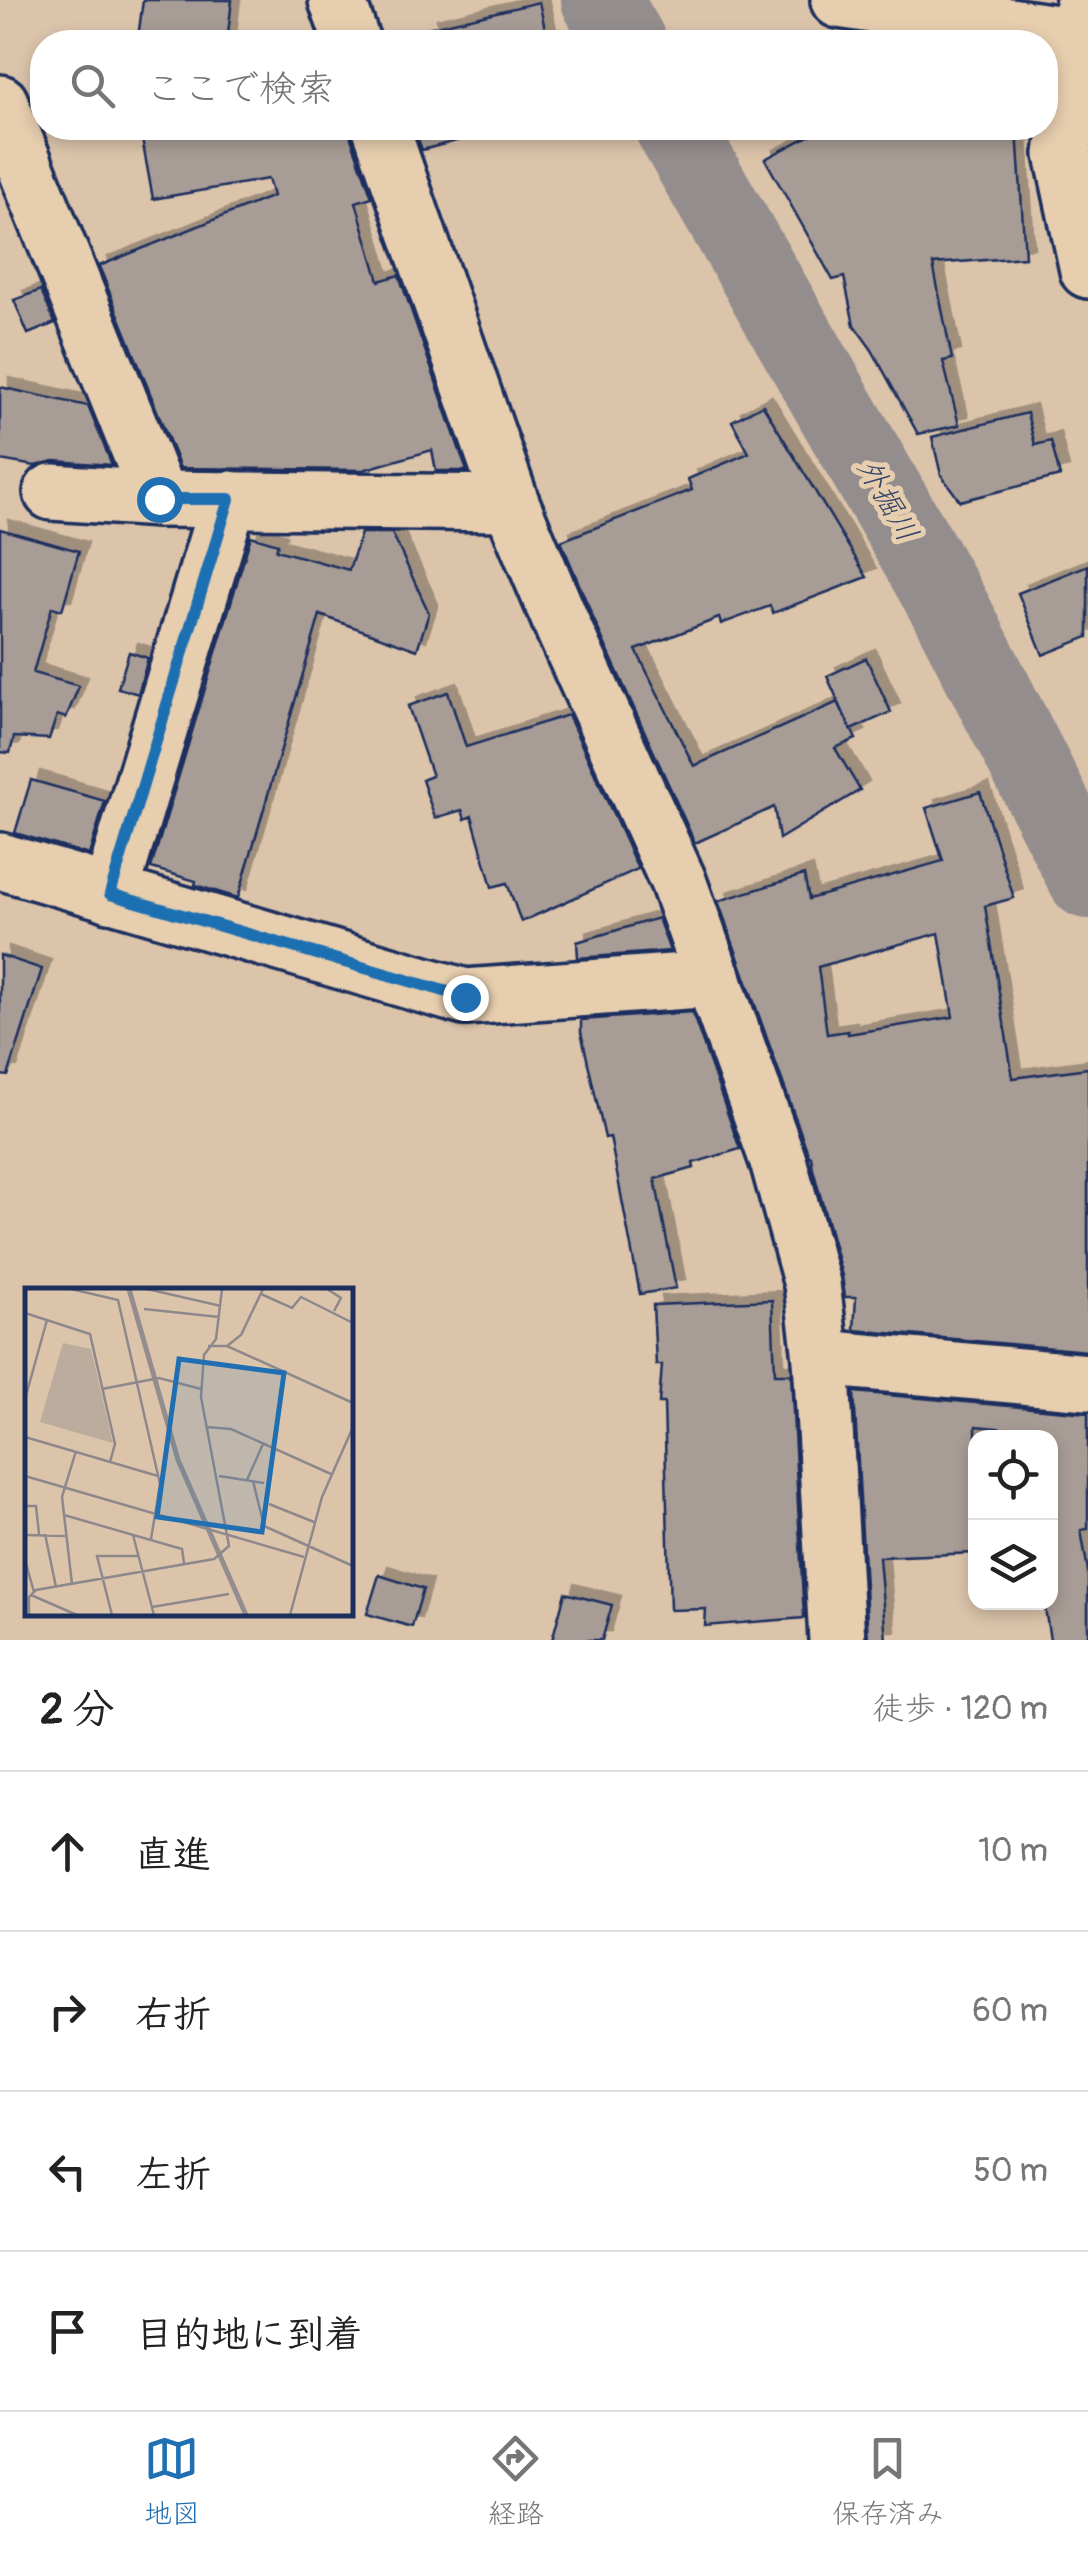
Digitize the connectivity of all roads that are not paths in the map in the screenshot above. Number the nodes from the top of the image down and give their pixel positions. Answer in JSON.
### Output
{"nodes":[{"id":1,"x":337,"y":0,"type":"edge"},
{"id":2,"x":838,"y":0,"type":"edge"},
{"id":3,"x":1084,"y":25,"type":"edge"},
{"id":4,"x":348,"y":30,"type":"edge"},
{"id":5,"x":0,"y":103,"type":"edge"},
{"id":6,"x":386,"y":140,"type":"edge"},
{"id":7,"x":1088,"y":270,"type":"edge"},
{"id":8,"x":52,"y":492,"type":"dead end"},
{"id":9,"x":159,"y":499,"type":"junction"},
{"id":10,"x":229,"y":499,"type":"junction"},
{"id":11,"x":511,"y":503,"type":"junction"},
{"id":12,"x":0,"y":861,"type":"edge"},
{"id":13,"x":110,"y":894,"type":"junction"},
{"id":14,"x":714,"y":979,"type":"junction"},
{"id":15,"x":821,"y":1358,"type":"junction"},
{"id":16,"x":1088,"y":1382,"type":"edge"},
{"id":17,"x":837,"y":1640,"type":"edge"}],
"edges":[{"from":1,"to":4,"type":"street"},
{"from":2,"to":3,"type":"street"},
{"from":3,"to":7,"type":"street"},
{"from":5,"to":9,"type":"street"},
{"from":6,"to":11,"type":"street"},
{"from":8,"to":9,"type":"street"},
{"from":9,"to":10,"type":"street"},
{"from":10,"to":11,"type":"street"},
{"from":10,"to":13,"type":"street"},
{"from":11,"to":14,"type":"street"},
{"from":12,"to":13,"type":"street"},
{"from":13,"to":14,"type":"street"},
{"from":14,"to":15,"type":"street"},
{"from":15,"to":16,"type":"street"},
{"from":15,"to":17,"type":"street"}]}
